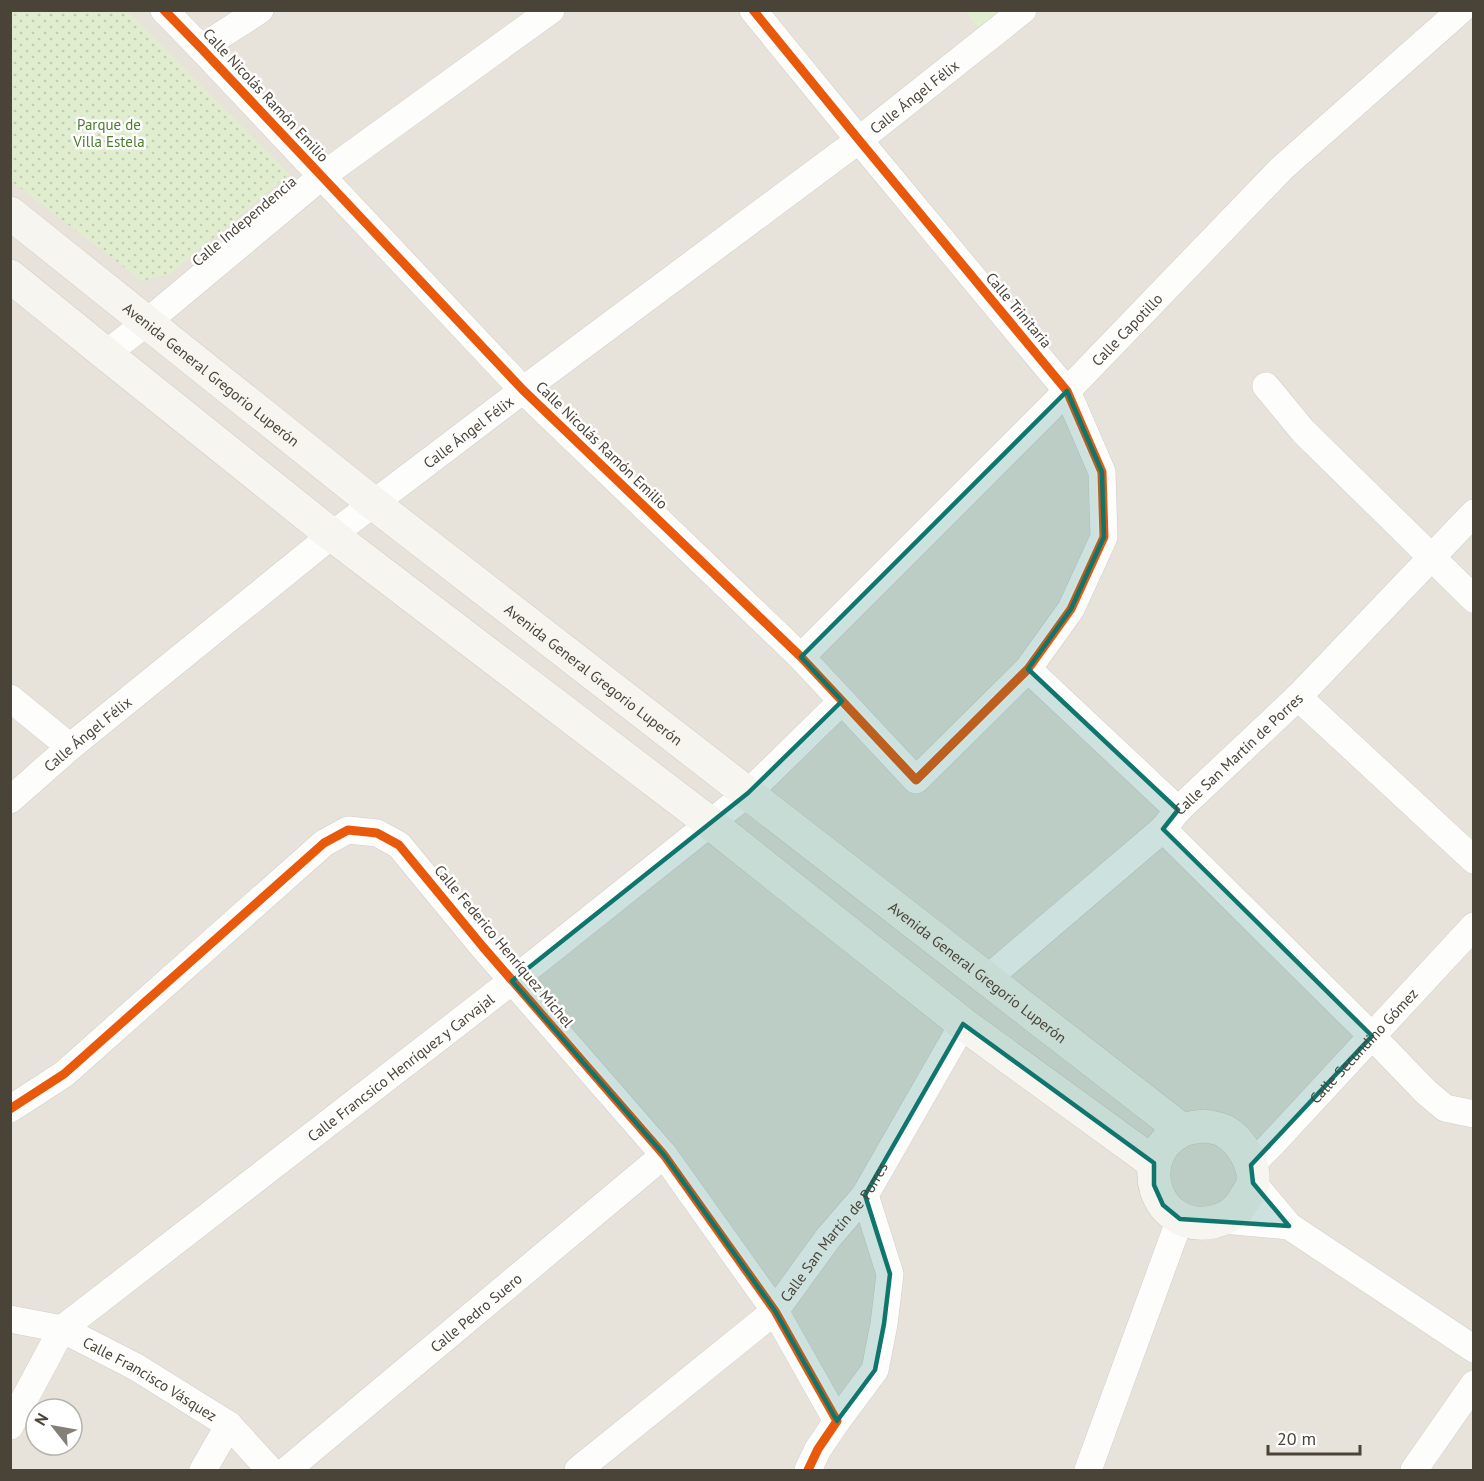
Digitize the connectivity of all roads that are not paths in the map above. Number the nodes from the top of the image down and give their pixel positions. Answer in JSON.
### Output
{"nodes":[{"id":1,"x":164,"y":10,"type":"edge"},
{"id":2,"x":260,"y":10,"type":"edge"},
{"id":3,"x":551,"y":10,"type":"edge"},
{"id":4,"x":753,"y":10,"type":"edge"},
{"id":5,"x":1023,"y":10,"type":"edge"},
{"id":6,"x":1461,"y":10,"type":"edge"},
{"id":7,"x":201,"y":48,"type":"junction"},
{"id":8,"x":859,"y":140,"type":"junction"},
{"id":9,"x":321,"y":176,"type":"junction"},
{"id":10,"x":10,"y":213,"type":"edge"},
{"id":11,"x":10,"y":276,"type":"edge"},
{"id":12,"x":147,"y":322,"type":"junction"},
{"id":13,"x":106,"y":354,"type":"junction"},
{"id":14,"x":1266,"y":386,"type":"dead end"},
{"id":15,"x":523,"y":390,"type":"junction"},
{"id":16,"x":1067,"y":391,"type":"junction"},
{"id":17,"x":373,"y":503,"type":"junction"},
{"id":18,"x":1473,"y":513,"type":"edge"},
{"id":19,"x":332,"y":535,"type":"junction"},
{"id":20,"x":1431,"y":558,"type":"junction"},
{"id":21,"x":1473,"y":599,"type":"edge"},
{"id":22,"x":801,"y":657,"type":"junction"},
{"id":23,"x":1028,"y":669,"type":"junction"},
{"id":24,"x":1298,"y":697,"type":"junction"},
{"id":25,"x":10,"y":698,"type":"edge"},
{"id":26,"x":842,"y":701,"type":"junction"},
{"id":27,"x":69,"y":747,"type":"junction"},
{"id":28,"x":748,"y":793,"type":"junction"},
{"id":29,"x":10,"y":800,"type":"edge"},
{"id":30,"x":1170,"y":820,"type":"junction"},
{"id":31,"x":710,"y":823,"type":"junction"},
{"id":32,"x":1473,"y":860,"type":"edge"},
{"id":33,"x":1473,"y":926,"type":"edge"},
{"id":34,"x":987,"y":979,"type":"junction"},
{"id":35,"x":512,"y":981,"type":"junction"},
{"id":36,"x":963,"y":1024,"type":"junction"},
{"id":37,"x":1372,"y":1036,"type":"junction"},
{"id":38,"x":10,"y":1109,"type":"edge"},
{"id":39,"x":1473,"y":1114,"type":"edge"},
{"id":40,"x":1182,"y":1130,"type":"junction"},
{"id":41,"x":664,"y":1155,"type":"junction"},
{"id":42,"x":1154,"y":1163,"type":"junction"},
{"id":43,"x":1252,"y":1174,"type":"junction"},
{"id":44,"x":865,"y":1196,"type":"junction"},
{"id":45,"x":1180,"y":1219,"type":"junction"},
{"id":46,"x":1223,"y":1220,"type":"junction"},
{"id":47,"x":1289,"y":1226,"type":"junction"},
{"id":48,"x":775,"y":1311,"type":"junction"},
{"id":49,"x":10,"y":1319,"type":"edge"},
{"id":50,"x":62,"y":1329,"type":"junction"},
{"id":51,"x":1473,"y":1349,"type":"edge"},
{"id":52,"x":1473,"y":1384,"type":"edge"},
{"id":53,"x":837,"y":1421,"type":"junction"},
{"id":54,"x":229,"y":1425,"type":"junction"},
{"id":55,"x":10,"y":1426,"type":"edge"},
{"id":56,"x":204,"y":1470,"type":"edge"},
{"id":57,"x":270,"y":1470,"type":"edge"},
{"id":58,"x":286,"y":1470,"type":"edge"},
{"id":59,"x":578,"y":1470,"type":"edge"},
{"id":60,"x":808,"y":1470,"type":"edge"},
{"id":61,"x":1088,"y":1470,"type":"edge"},
{"id":62,"x":1414,"y":1470,"type":"edge"}],
"edges":[{"from":1,"to":7,"type":"street","name":"Calle Nicolás Ramón Emilio"},
{"from":2,"to":7,"type":"street"},
{"from":3,"to":9,"type":"street","name":"Calle Independencia"},
{"from":4,"to":8,"type":"street","name":"Calle Trinitaria"},
{"from":5,"to":8,"type":"street","name":"Calle Ángel Félix"},
{"from":6,"to":16,"type":"street","name":"Calle Capotillo"},
{"from":7,"to":9,"type":"street","name":"Calle Nicolás Ramón Emilio"},
{"from":8,"to":15,"type":"street","name":"Calle Ángel Félix"},
{"from":8,"to":16,"type":"street","name":"Calle Trinitaria"},
{"from":9,"to":12,"type":"street","name":"Calle Independencia"},
{"from":9,"to":15,"type":"street","name":"Calle Nicolás Ramón Emilio"},
{"from":10,"to":12,"type":"main road","name":"Avenida General Gregorio Luperón"},
{"from":11,"to":13,"type":"main road"},
{"from":12,"to":13,"type":"street","name":"Calle Independencia"},
{"from":12,"to":17,"type":"main road","name":"Avenida General Gregorio Luperón"},
{"from":13,"to":19,"type":"main road"},
{"from":14,"to":20,"type":"street"},
{"from":15,"to":17,"type":"street","name":"Calle Ángel Félix"},
{"from":15,"to":22,"type":"street","name":"Calle Nicolás Ramón Emilio"},
{"from":16,"to":22,"type":"street","name":"Calle Capotillo"},
{"from":16,"to":23,"type":"street","name":"Calle Trinitaria"},
{"from":17,"to":19,"type":"street","name":"Calle Ángel Félix"},
{"from":17,"to":28,"type":"main road","name":"Avenida General Gregorio Luperón"},
{"from":18,"to":20,"type":"street","name":"Calle San Martín de Porres"},
{"from":19,"to":27,"type":"street","name":"Calle Ángel Félix"},
{"from":19,"to":31,"type":"main road"},
{"from":20,"to":21,"type":"street"},
{"from":20,"to":24,"type":"street","name":"Calle San Martín de Porres"},
{"from":22,"to":26,"type":"street","name":"Calle Nicolás Ramón Emilio"},
{"from":23,"to":26,"type":"street","name":"Calle Nicolás Ramón Emilio"},
{"from":23,"to":30,"type":"street"},
{"from":24,"to":30,"type":"street","name":"Calle San Martín de Porres"},
{"from":24,"to":32,"type":"street"},
{"from":25,"to":27,"type":"street"},
{"from":26,"to":28,"type":"street","name":"Calle Francsico Henríquez y Carvajal"},
{"from":27,"to":29,"type":"street","name":"Calle Ángel Félix"},
{"from":28,"to":31,"type":"street","name":"Calle Francsico Henríquez y Carvajal"},
{"from":28,"to":34,"type":"main road","name":"Avenida General Gregorio Luperón"},
{"from":30,"to":34,"type":"street","name":"Calle San Martín de Porres"},
{"from":30,"to":37,"type":"street"},
{"from":31,"to":35,"type":"street","name":"Calle Francsico Henríquez y Carvajal"},
{"from":31,"to":36,"type":"main road"},
{"from":33,"to":37,"type":"street","name":"Calle Secundino Gómez"},
{"from":34,"to":40,"type":"main road","name":"Avenida General Gregorio Luperón"},
{"from":35,"to":38,"type":"street","name":"Calle Federico Henríquez Michel"},
{"from":35,"to":41,"type":"street","name":"Calle Federico Henríquez Michel"},
{"from":35,"to":50,"type":"street","name":"Calle Francsico Henríquez y Carvajal"},
{"from":36,"to":42,"type":"main road"},
{"from":36,"to":44,"type":"street","name":"Calle San Martín de Porres"},
{"from":37,"to":39,"type":"street"},
{"from":37,"to":43,"type":"street","name":"Calle Secundino Gómez"},
{"from":40,"to":42,"type":"main road"},
{"from":40,"to":43,"type":"main road"},
{"from":41,"to":48,"type":"street","name":"Calle Federico Henríquez Michel"},
{"from":41,"to":58,"type":"street","name":"Calle Pedro Suero"},
{"from":42,"to":45,"type":"main road"},
{"from":43,"to":46,"type":"main road"},
{"from":43,"to":47,"type":"street"},
{"from":44,"to":48,"type":"street","name":"Calle San Martín de Porres"},
{"from":44,"to":53,"type":"street"},
{"from":45,"to":46,"type":"main road"},
{"from":45,"to":61,"type":"street"},
{"from":46,"to":47,"type":"street"},
{"from":47,"to":51,"type":"street"},
{"from":48,"to":53,"type":"street","name":"Calle Federico Henríquez Michel"},
{"from":48,"to":59,"type":"street","name":"Calle San Martín de Porres"},
{"from":49,"to":50,"type":"street","name":"Calle Francisco Vásquez"},
{"from":50,"to":54,"type":"street","name":"Calle Francisco Vásquez"},
{"from":50,"to":55,"type":"street","name":"Calle Francsico Henríquez y Carvajal"},
{"from":52,"to":62,"type":"street"},
{"from":53,"to":60,"type":"street"},
{"from":54,"to":56,"type":"street"},
{"from":54,"to":57,"type":"street","name":"Calle Francisco Vásquez"}]}
